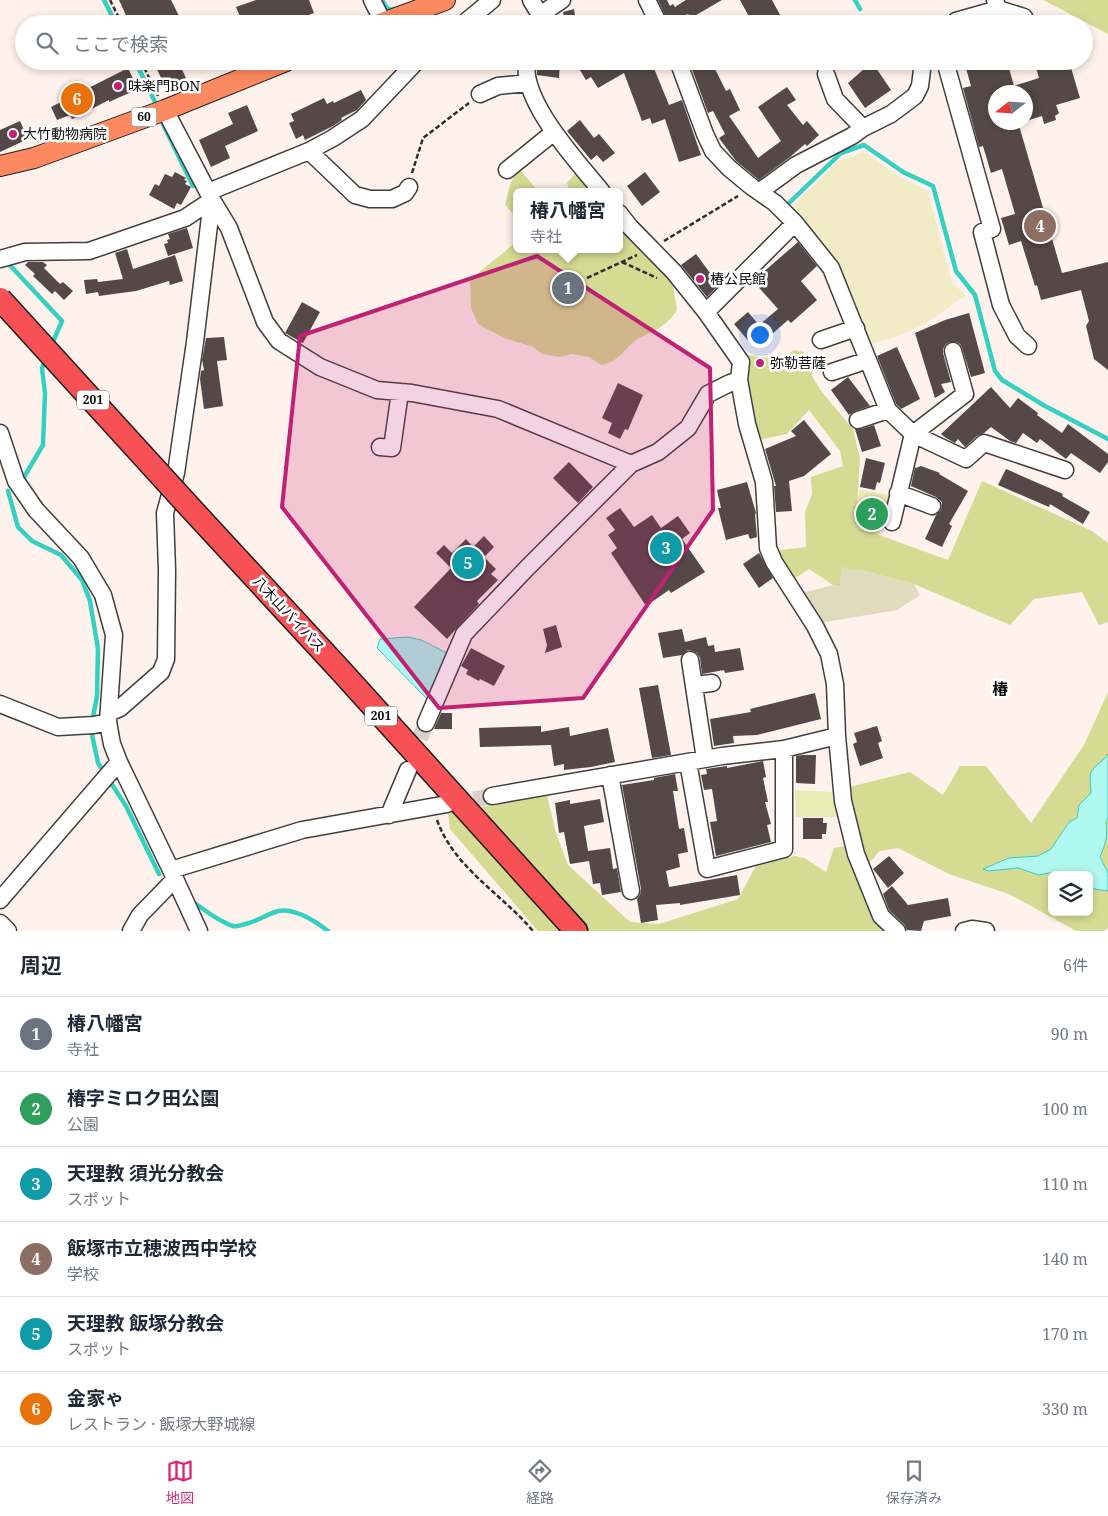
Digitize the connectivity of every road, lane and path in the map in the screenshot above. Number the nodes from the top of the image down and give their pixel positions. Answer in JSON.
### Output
{"nodes":[{"id":1,"x":110,"y":0,"type":"edge"},
{"id":2,"x":372,"y":0,"type":"edge"},
{"id":3,"x":444,"y":0,"type":"edge"},
{"id":4,"x":492,"y":0,"type":"edge"},
{"id":5,"x":531,"y":0,"type":"edge"},
{"id":6,"x":562,"y":0,"type":"edge"},
{"id":7,"x":647,"y":0,"type":"edge"},
{"id":8,"x":996,"y":4,"type":"edge"},
{"id":9,"x":118,"y":15,"type":"edge"},
{"id":10,"x":379,"y":15,"type":"edge"},
{"id":11,"x":404,"y":15,"type":"edge"},
{"id":12,"x":474,"y":15,"type":"edge"},
{"id":13,"x":537,"y":15,"type":"edge"},
{"id":14,"x":543,"y":15,"type":"edge"},
{"id":15,"x":654,"y":15,"type":"edge"},
{"id":16,"x":970,"y":15,"type":"edge"},
{"id":17,"x":1022,"y":15,"type":"edge"},
{"id":18,"x":145,"y":70,"type":"edge"},
{"id":19,"x":264,"y":70,"type":"edge"},
{"id":20,"x":405,"y":70,"type":"edge"},
{"id":21,"x":526,"y":70,"type":"edge"},
{"id":22,"x":681,"y":70,"type":"edge"},
{"id":23,"x":922,"y":70,"type":"edge"},
{"id":24,"x":948,"y":70,"type":"edge"},
{"id":25,"x":826,"y":74,"type":"dead end"},
{"id":26,"x":528,"y":82,"type":"junction"},
{"id":27,"x":480,"y":94,"type":"joint"},
{"id":28,"x":165,"y":110,"type":"junction"},
{"id":29,"x":863,"y":128,"type":"junction"},
{"id":30,"x":554,"y":132,"type":"junction"},
{"id":31,"x":309,"y":151,"type":"junction"},
{"id":32,"x":0,"y":166,"type":"edge"},
{"id":33,"x":507,"y":170,"type":"dead end"},
{"id":34,"x":409,"y":187,"type":"joint"},
{"id":35,"x":599,"y":188,"type":"edge"},
{"id":36,"x":758,"y":192,"type":"junction"},
{"id":37,"x":739,"y":195,"type":"dead end"},
{"id":38,"x":210,"y":196,"type":"junction"},
{"id":39,"x":623,"y":218,"type":"edge"},
{"id":40,"x":795,"y":223,"type":"junction"},
{"id":41,"x":647,"y":250,"type":"junction"},
{"id":42,"x":6,"y":258,"type":"edge"},
{"id":43,"x":587,"y":278,"type":"dead end"},
{"id":44,"x":0,"y":299,"type":"edge"},
{"id":45,"x":706,"y":312,"type":"junction"},
{"id":46,"x":856,"y":328,"type":"junction"},
{"id":47,"x":821,"y":340,"type":"dead end"},
{"id":48,"x":1028,"y":346,"type":"dead end"},
{"id":49,"x":953,"y":351,"type":"dead end"},
{"id":50,"x":868,"y":360,"type":"junction"},
{"id":51,"x":832,"y":372,"type":"dead end"},
{"id":52,"x":739,"y":380,"type":"junction"},
{"id":53,"x":400,"y":392,"type":"junction"},
{"id":54,"x":888,"y":410,"type":"junction"},
{"id":55,"x":858,"y":420,"type":"dead end"},
{"id":56,"x":0,"y":433,"type":"edge"},
{"id":57,"x":913,"y":434,"type":"junction"},
{"id":58,"x":380,"y":447,"type":"dead end"},
{"id":59,"x":631,"y":464,"type":"junction"},
{"id":60,"x":1065,"y":470,"type":"dead end"},
{"id":61,"x":7,"y":480,"type":"edge"},
{"id":62,"x":898,"y":493,"type":"junction"},
{"id":63,"x":932,"y":506,"type":"dead end"},
{"id":64,"x":892,"y":522,"type":"dead end"},
{"id":65,"x":690,"y":660,"type":"dead end"},
{"id":66,"x":712,"y":683,"type":"dead end"},
{"id":67,"x":694,"y":685,"type":"junction"},
{"id":68,"x":0,"y":704,"type":"edge"},
{"id":69,"x":100,"y":721,"type":"junction"},
{"id":70,"x":426,"y":723,"type":"tunnel mouth"},
{"id":71,"x":837,"y":736,"type":"junction"},
{"id":72,"x":784,"y":749,"type":"junction"},
{"id":73,"x":705,"y":759,"type":"junction"},
{"id":74,"x":688,"y":762,"type":"junction"},
{"id":75,"x":408,"y":770,"type":"tunnel mouth"},
{"id":76,"x":110,"y":772,"type":"junction"},
{"id":77,"x":610,"y":775,"type":"junction"},
{"id":78,"x":492,"y":796,"type":"tunnel mouth"},
{"id":79,"x":440,"y":806,"type":"joint"},
{"id":80,"x":389,"y":815,"type":"junction"},
{"id":81,"x":173,"y":875,"type":"junction"},
{"id":82,"x":631,"y":891,"type":"dead end"},
{"id":83,"x":0,"y":900,"type":"edge"},
{"id":84,"x":0,"y":923,"type":"edge"},
{"id":85,"x":8,"y":931,"type":"edge"},
{"id":86,"x":131,"y":931,"type":"edge"},
{"id":87,"x":198,"y":931,"type":"edge"},
{"id":88,"x":534,"y":931,"type":"edge"},
{"id":89,"x":576,"y":931,"type":"edge"},
{"id":90,"x":897,"y":931,"type":"edge"},
{"id":91,"x":964,"y":931,"type":"edge"},
{"id":92,"x":986,"y":931,"type":"edge"}],
"edges":[{"from":1,"to":9,"type":"path"},
{"from":2,"to":10,"type":"street"},
{"from":3,"to":11,"type":"main road"},
{"from":4,"to":12,"type":"street"},
{"from":5,"to":13,"type":"street"},
{"from":6,"to":14,"type":"street"},
{"from":7,"to":15,"type":"street"},
{"from":8,"to":16,"type":"street"},
{"from":8,"to":17,"type":"street"},
{"from":18,"to":28,"type":"path"},
{"from":19,"to":28,"type":"main road","number":"60"},
{"from":20,"to":31,"type":"street"},
{"from":21,"to":26,"type":"street"},
{"from":22,"to":36,"type":"street"},
{"from":23,"to":29,"type":"street"},
{"from":24,"to":48,"type":"street"},
{"from":25,"to":29,"type":"street"},
{"from":26,"to":27,"type":"street"},
{"from":26,"to":30,"type":"street"},
{"from":27,"to":34,"type":"path"},
{"from":28,"to":32,"type":"main road","number":"60"},
{"from":28,"to":38,"type":"street"},
{"from":29,"to":36,"type":"street"},
{"from":30,"to":33,"type":"street"},
{"from":30,"to":35,"type":"street"},
{"from":31,"to":34,"type":"street"},
{"from":31,"to":38,"type":"street"},
{"from":36,"to":40,"type":"street"},
{"from":37,"to":41,"type":"path"},
{"from":38,"to":42,"type":"street"},
{"from":38,"to":53,"type":"street"},
{"from":38,"to":69,"type":"street"},
{"from":39,"to":41,"type":"street"},
{"from":40,"to":45,"type":"street"},
{"from":40,"to":46,"type":"street"},
{"from":41,"to":43,"type":"path"},
{"from":41,"to":45,"type":"street"},
{"from":44,"to":89,"type":"highway","name":"八木山バイパス","number":"201","bridge":true},
{"from":45,"to":52,"type":"street"},
{"from":46,"to":47,"type":"street"},
{"from":46,"to":50,"type":"street"},
{"from":49,"to":57,"type":"street"},
{"from":50,"to":51,"type":"street"},
{"from":50,"to":54,"type":"street"},
{"from":52,"to":59,"type":"street"},
{"from":52,"to":71,"type":"street"},
{"from":53,"to":58,"type":"street"},
{"from":53,"to":59,"type":"street"},
{"from":54,"to":55,"type":"street"},
{"from":54,"to":57,"type":"street"},
{"from":56,"to":61,"type":"street"},
{"from":57,"to":60,"type":"street"},
{"from":57,"to":62,"type":"street"},
{"from":59,"to":70,"type":"street"},
{"from":61,"to":69,"type":"street"},
{"from":62,"to":63,"type":"street"},
{"from":62,"to":64,"type":"street"},
{"from":65,"to":67,"type":"street"},
{"from":66,"to":67,"type":"street"},
{"from":67,"to":73,"type":"street"},
{"from":68,"to":69,"type":"street"},
{"from":69,"to":76,"type":"street"},
{"from":71,"to":72,"type":"street"},
{"from":71,"to":90,"type":"street"},
{"from":72,"to":73,"type":"street"},
{"from":72,"to":74,"type":"street"},
{"from":73,"to":74,"type":"street"},
{"from":74,"to":77,"type":"street"},
{"from":75,"to":80,"type":"street"},
{"from":76,"to":81,"type":"street"},
{"from":76,"to":83,"type":"street"},
{"from":77,"to":78,"type":"street"},
{"from":77,"to":82,"type":"street"},
{"from":79,"to":80,"type":"street"},
{"from":79,"to":88,"type":"path"},
{"from":80,"to":81,"type":"street"},
{"from":81,"to":86,"type":"street"},
{"from":81,"to":87,"type":"street"},
{"from":84,"to":85,"type":"street"},
{"from":91,"to":92,"type":"street"}]}
